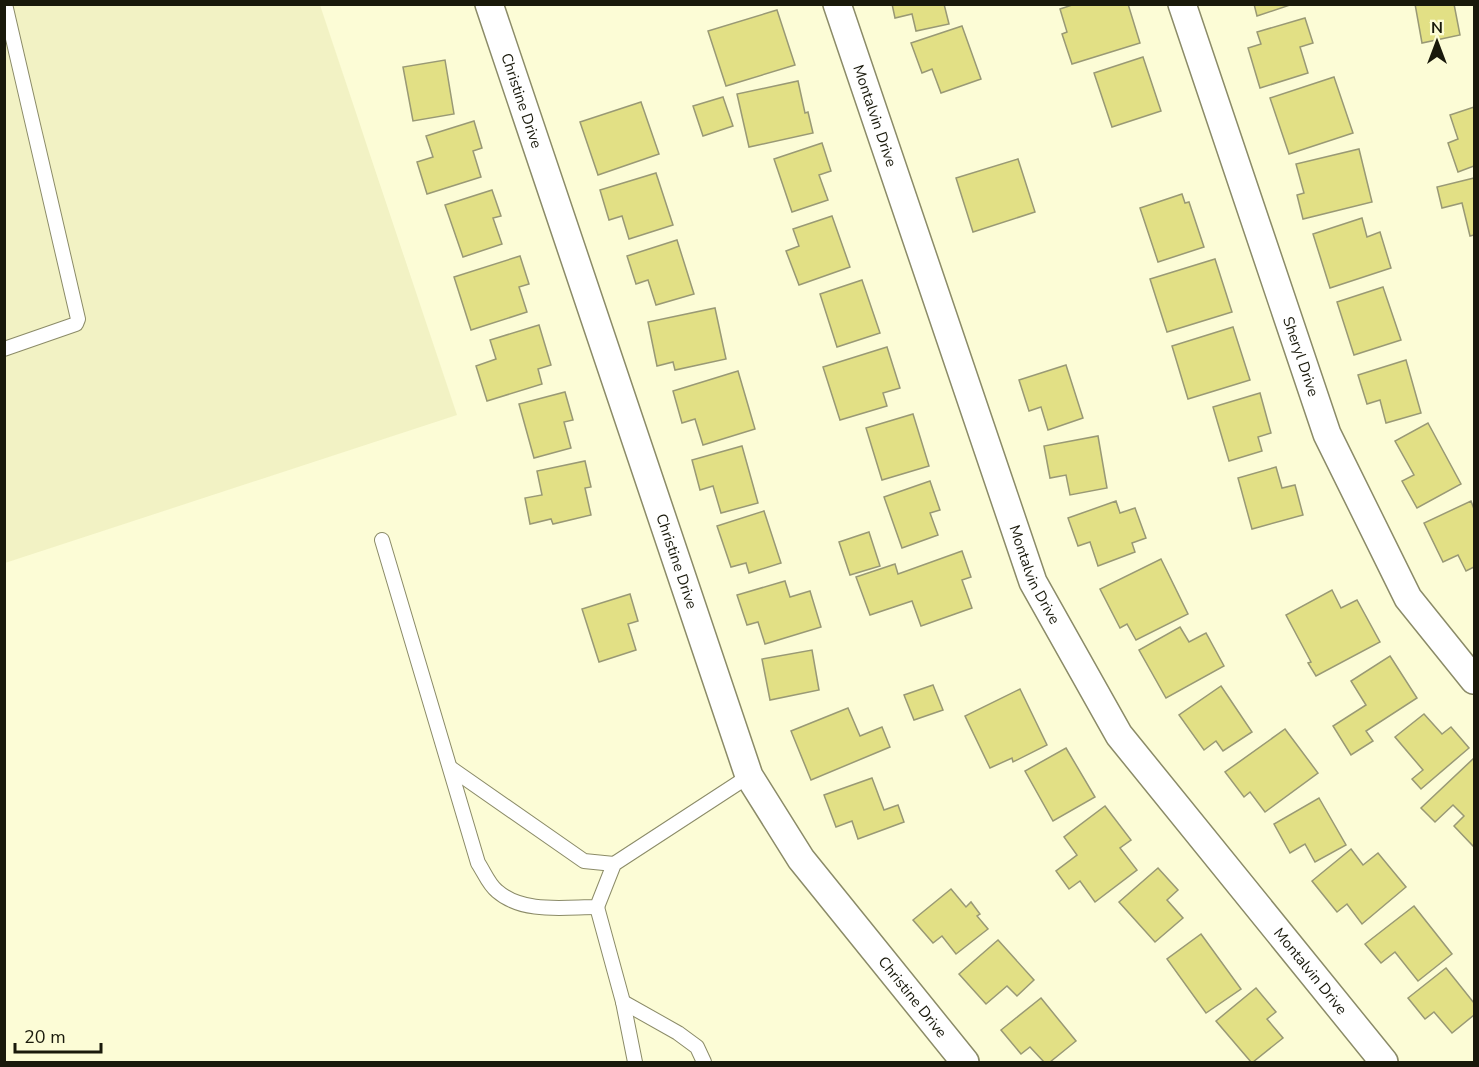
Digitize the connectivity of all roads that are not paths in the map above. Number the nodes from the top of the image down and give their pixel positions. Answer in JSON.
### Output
{"nodes":[{"id":1,"x":5,"y":4,"type":"edge"},
{"id":2,"x":489,"y":4,"type":"edge"},
{"id":3,"x":837,"y":4,"type":"edge"},
{"id":4,"x":1182,"y":4,"type":"edge"},
{"id":5,"x":4,"y":349,"type":"edge"},
{"id":6,"x":382,"y":540,"type":"dead end"},
{"id":7,"x":1474,"y":681,"type":"edge"},
{"id":8,"x":452,"y":769,"type":"junction"},
{"id":9,"x":749,"y":776,"type":"junction"},
{"id":10,"x":614,"y":864,"type":"junction"},
{"id":11,"x":597,"y":907,"type":"junction"},
{"id":12,"x":622,"y":1002,"type":"junction"},
{"id":13,"x":635,"y":1062,"type":"edge"},
{"id":14,"x":704,"y":1062,"type":"edge"},
{"id":15,"x":965,"y":1062,"type":"edge"},
{"id":16,"x":1384,"y":1062,"type":"edge"}],
"edges":[{"from":1,"to":5,"type":"lane"},
{"from":2,"to":9,"type":"street","name":"Christine Drive"},
{"from":3,"to":16,"type":"street","name":"Montalvin Drive"},
{"from":4,"to":7,"type":"street","name":"Sheryl Drive"},
{"from":6,"to":8,"type":"lane"},
{"from":8,"to":10,"type":"lane"},
{"from":8,"to":11,"type":"lane"},
{"from":9,"to":10,"type":"lane"},
{"from":9,"to":15,"type":"street","name":"Christine Drive"},
{"from":10,"to":11,"type":"lane"},
{"from":11,"to":12,"type":"lane"},
{"from":12,"to":13,"type":"lane"},
{"from":12,"to":14,"type":"lane"}]}
